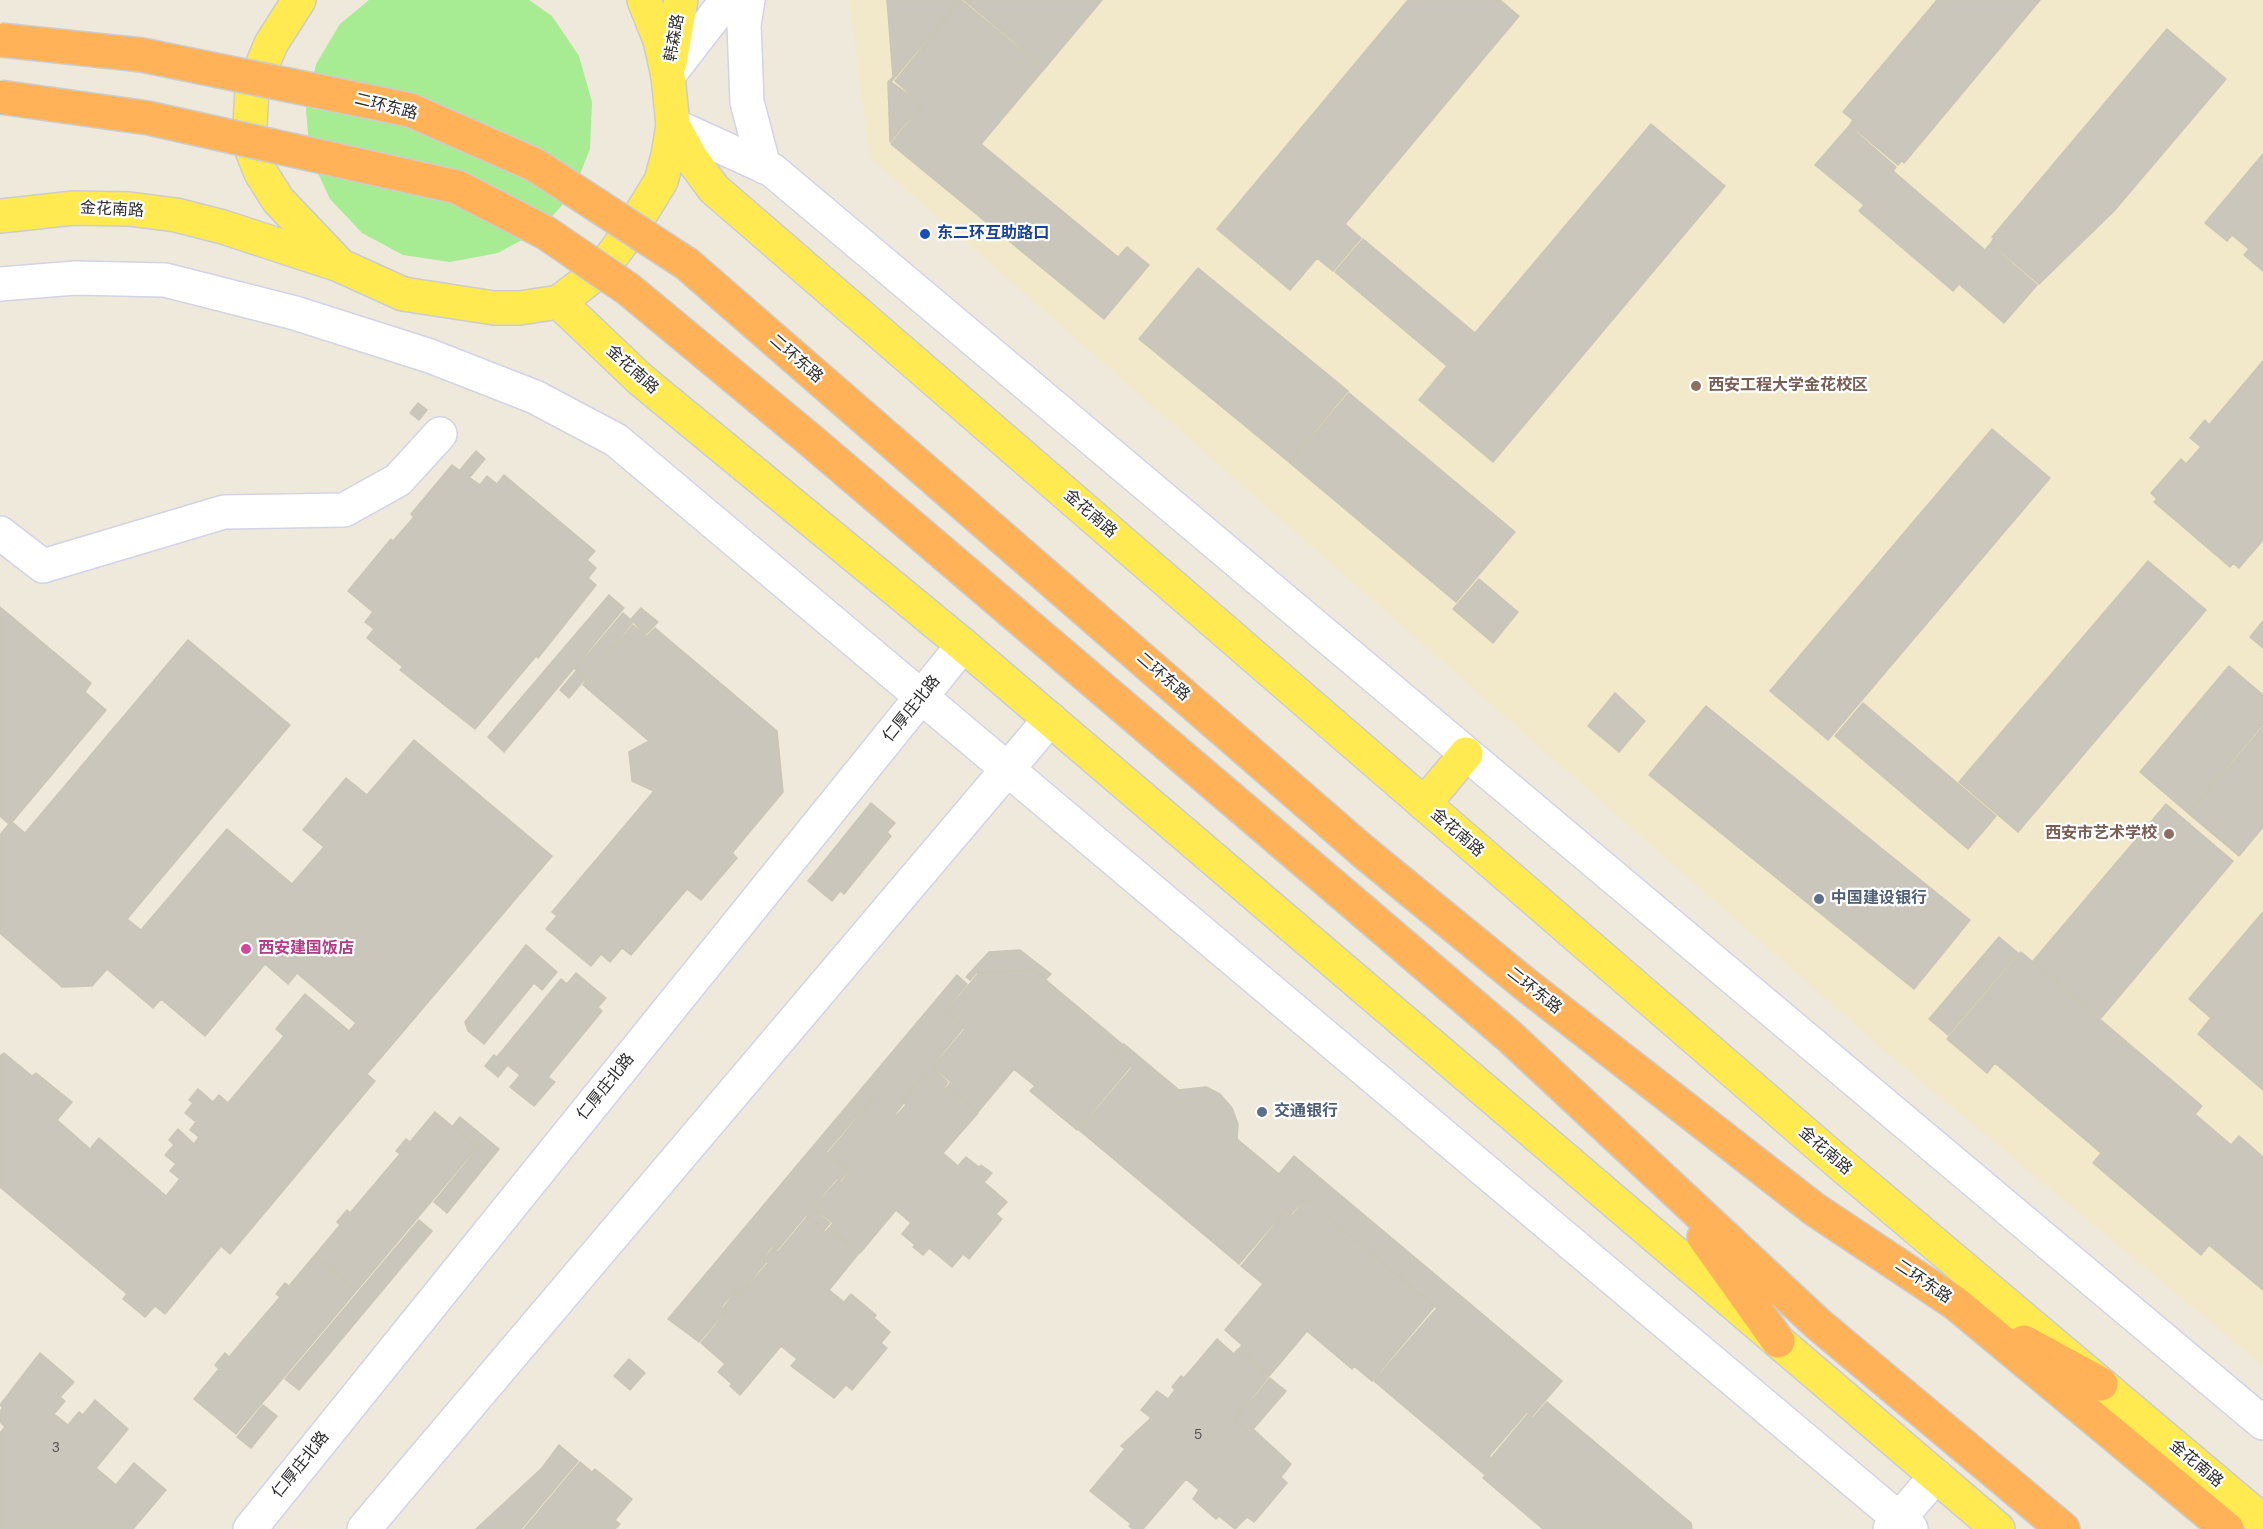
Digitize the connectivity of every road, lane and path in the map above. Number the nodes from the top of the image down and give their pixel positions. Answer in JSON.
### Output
{"nodes":[{"id":1,"x":298,"y":0,"type":"edge"},
{"id":2,"x":644,"y":0,"type":"edge"},
{"id":3,"x":681,"y":0,"type":"edge"},
{"id":4,"x":727,"y":0,"type":"edge"},
{"id":5,"x":748,"y":0,"type":"edge"},
{"id":6,"x":0,"y":40,"type":"edge"},
{"id":7,"x":668,"y":76,"type":"junction"},
{"id":8,"x":0,"y":97,"type":"edge"},
{"id":9,"x":673,"y":125,"type":"junction"},
{"id":10,"x":764,"y":167,"type":"junction"},
{"id":11,"x":0,"y":216,"type":"edge"},
{"id":12,"x":339,"y":265,"type":"junction"},
{"id":13,"x":0,"y":284,"type":"edge"},
{"id":14,"x":560,"y":302,"type":"junction"},
{"id":15,"x":440,"y":434,"type":"dead end"},
{"id":16,"x":0,"y":533,"type":"edge"},
{"id":17,"x":963,"y":645,"type":"junction"},
{"id":18,"x":922,"y":697,"type":"junction"},
{"id":19,"x":1050,"y":719,"type":"junction"},
{"id":20,"x":1466,"y":753,"type":"junction"},
{"id":21,"x":1007,"y":769,"type":"junction"},
{"id":22,"x":1424,"y":804,"type":"junction"},
{"id":23,"x":1663,"y":1180,"type":"junction"},
{"id":24,"x":1955,"y":1303,"type":"junction"},
{"id":25,"x":1778,"y":1341,"type":"junction"},
{"id":26,"x":2101,"y":1384,"type":"junction"},
{"id":27,"x":2263,"y":1423,"type":"edge"},
{"id":28,"x":1936,"y":1476,"type":"junction"},
{"id":29,"x":2263,"y":1521,"type":"edge"},
{"id":30,"x":1900,"y":1526,"type":"edge"},
{"id":31,"x":250,"y":1529,"type":"edge"},
{"id":32,"x":364,"y":1529,"type":"edge"},
{"id":33,"x":1998,"y":1529,"type":"edge"},
{"id":34,"x":2063,"y":1529,"type":"edge"},
{"id":35,"x":2227,"y":1529,"type":"edge"}],
"edges":[{"from":1,"to":12,"type":"main road"},
{"from":2,"to":7,"type":"main road"},
{"from":3,"to":7,"type":"main road","name":"韩森路"},
{"from":4,"to":7,"type":"street"},
{"from":5,"to":10,"type":"street"},
{"from":6,"to":24,"type":"highway","name":"二环东路","bridge":true},
{"from":7,"to":9,"type":"main road"},
{"from":8,"to":23,"type":"highway","bridge":true},
{"from":9,"to":10,"type":"street"},
{"from":9,"to":14,"type":"main road"},
{"from":9,"to":22,"type":"main road","name":"金花南路"},
{"from":10,"to":20,"type":"street"},
{"from":11,"to":12,"type":"main road","name":"金花南路"},
{"from":12,"to":14,"type":"main road","name":"金花南路"},
{"from":13,"to":18,"type":"street"},
{"from":14,"to":17,"type":"main road","name":"金花南路"},
{"from":15,"to":16,"type":"street"},
{"from":17,"to":18,"type":"street","name":"仁厚庄北路"},
{"from":17,"to":19,"type":"main road","name":"金花南路"},
{"from":18,"to":21,"type":"street"},
{"from":18,"to":31,"type":"street","name":"仁厚庄北路"},
{"from":19,"to":21,"type":"street"},
{"from":19,"to":25,"type":"main road","name":"金花南路"},
{"from":20,"to":22,"type":"main road"},
{"from":20,"to":27,"type":"street"},
{"from":21,"to":30,"type":"street"},
{"from":21,"to":32,"type":"street"},
{"from":22,"to":26,"type":"main road","name":"金花南路"},
{"from":23,"to":25,"type":"highway"},
{"from":23,"to":34,"type":"highway"},
{"from":24,"to":26,"type":"highway"},
{"from":24,"to":35,"type":"highway","name":"二环东路"},
{"from":25,"to":28,"type":"main road","name":"金花南路"},
{"from":26,"to":29,"type":"main road","name":"金花南路"},
{"from":28,"to":30,"type":"street"},
{"from":28,"to":33,"type":"main road","name":"金花南路"}]}
